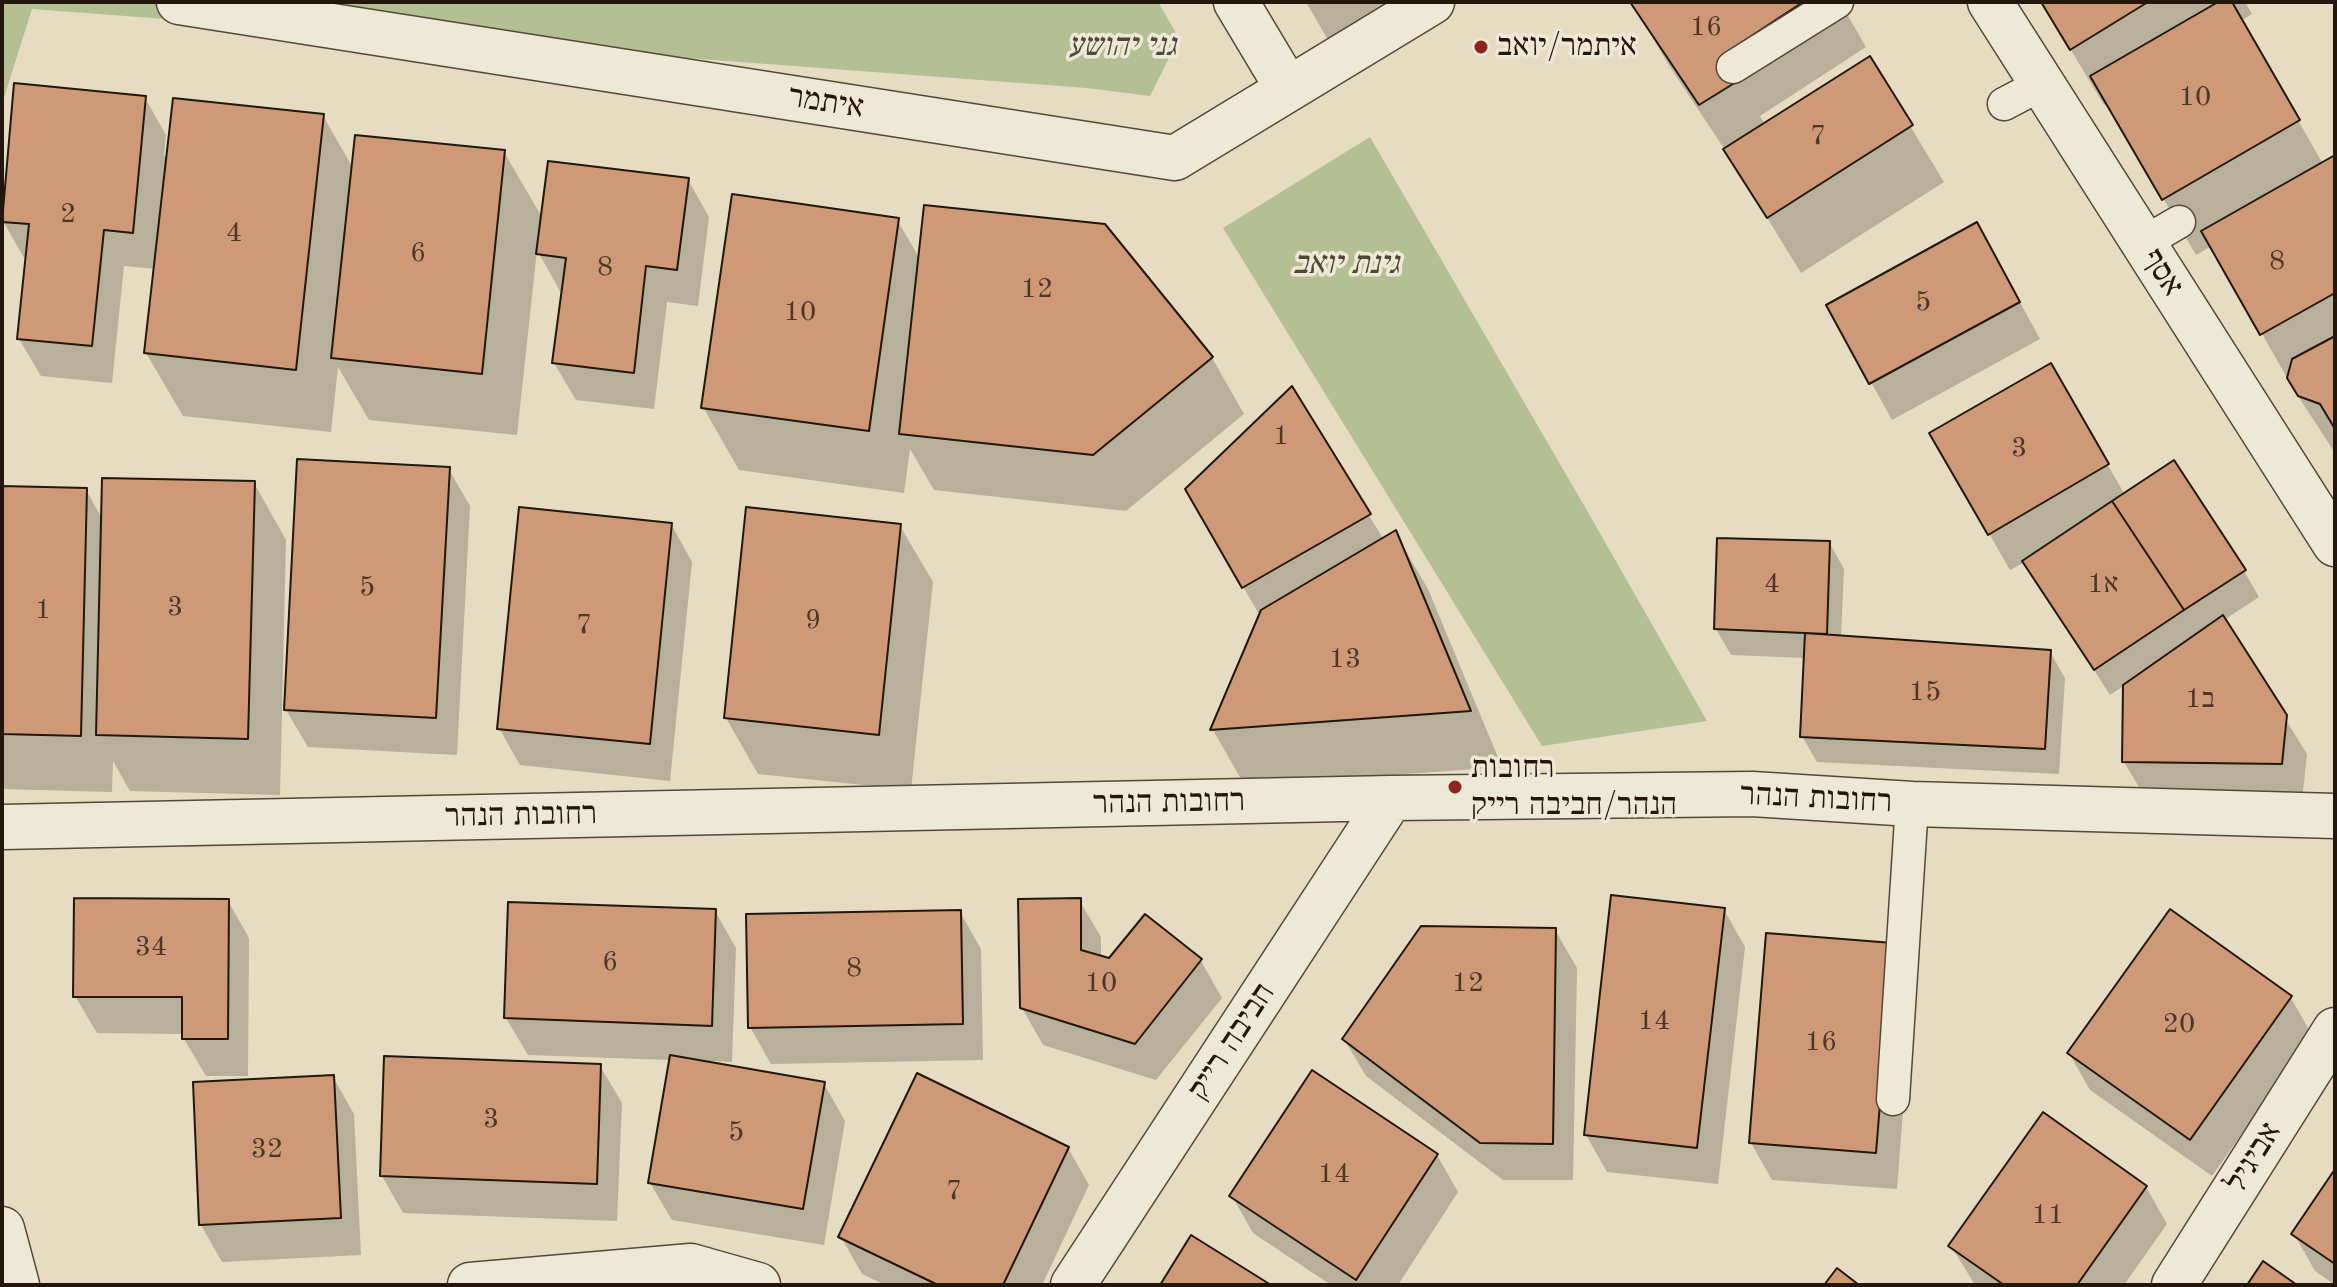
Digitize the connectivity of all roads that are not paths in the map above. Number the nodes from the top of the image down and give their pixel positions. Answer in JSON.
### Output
{"nodes":[{"id":1,"x":179,"y":2,"type":"edge"},
{"id":2,"x":1236,"y":2,"type":"edge"},
{"id":3,"x":1432,"y":2,"type":"edge"},
{"id":4,"x":1837,"y":2,"type":"edge"},
{"id":5,"x":1990,"y":2,"type":"edge"},
{"id":6,"x":1733,"y":67,"type":"dead end"},
{"id":7,"x":1288,"y":89,"type":"junction"},
{"id":8,"x":2332,"y":534,"type":"edge"},
{"id":9,"x":1391,"y":798,"type":"junction"},
{"id":10,"x":1912,"y":804,"type":"junction"},
{"id":11,"x":2335,"y":816,"type":"edge"},
{"id":12,"x":2,"y":827,"type":"edge"},
{"id":13,"x":2335,"y":1030,"type":"edge"},
{"id":14,"x":1893,"y":1099,"type":"dead end"},
{"id":15,"x":2,"y":1229,"type":"edge"},
{"id":16,"x":17,"y":1285,"type":"edge"},
{"id":17,"x":470,"y":1285,"type":"edge"},
{"id":18,"x":758,"y":1285,"type":"edge"},
{"id":19,"x":1073,"y":1285,"type":"edge"},
{"id":20,"x":2174,"y":1285,"type":"edge"}],
"edges":[{"from":1,"to":7,"type":"street","name":"איתמר"},
{"from":2,"to":7,"type":"street"},
{"from":3,"to":7,"type":"street","name":"איתמר"},
{"from":4,"to":6,"type":"lane"},
{"from":5,"to":8,"type":"street","name":"אסף"},
{"from":9,"to":10,"type":"street","name":"רחובות הנהר"},
{"from":9,"to":12,"type":"street","name":"רחובות הנהר"},
{"from":9,"to":19,"type":"street","name":"חביבה רייק"},
{"from":10,"to":11,"type":"street","name":"רחובות הנהר"},
{"from":10,"to":14,"type":"lane"},
{"from":13,"to":20,"type":"street","name":"אביגיל"},
{"from":15,"to":16,"type":"street"},
{"from":17,"to":18,"type":"street"}]}
